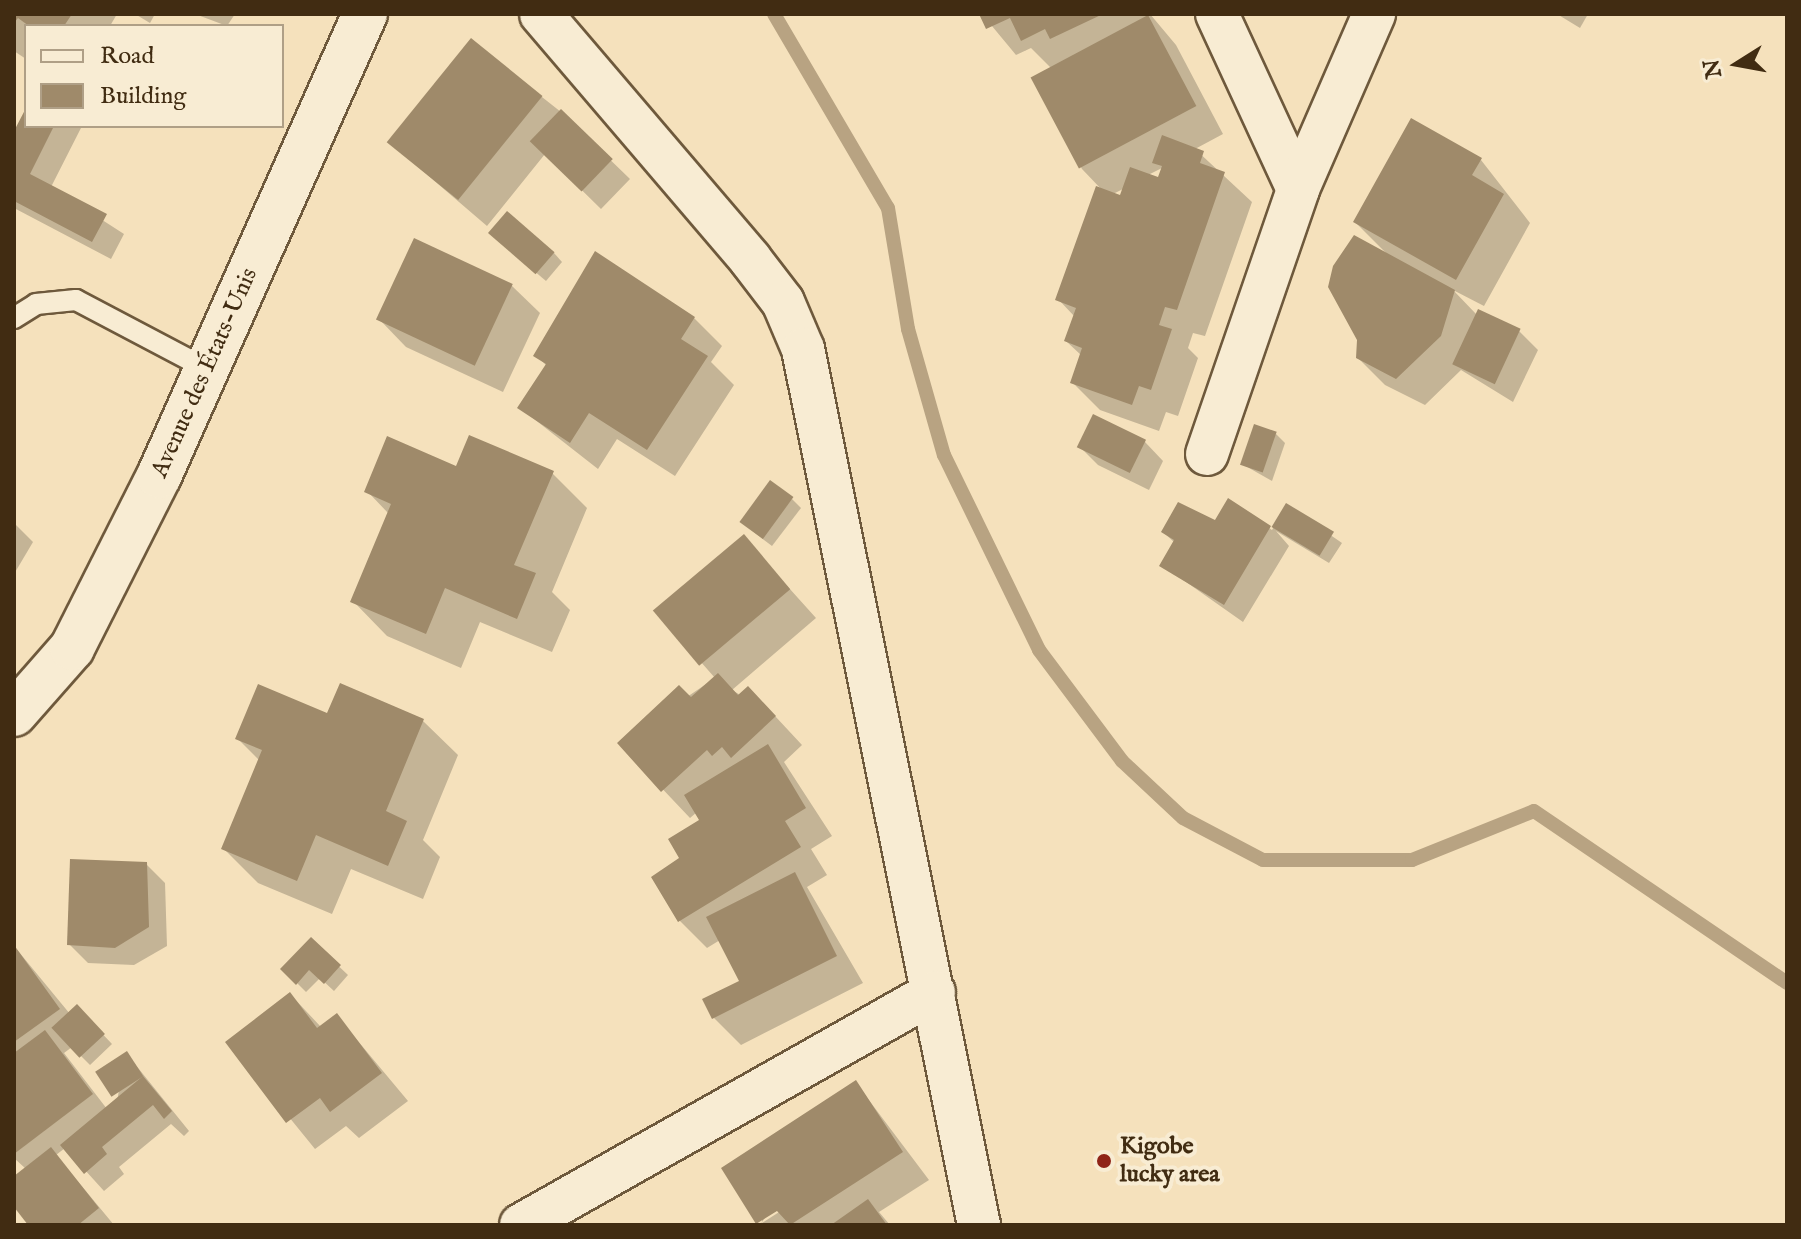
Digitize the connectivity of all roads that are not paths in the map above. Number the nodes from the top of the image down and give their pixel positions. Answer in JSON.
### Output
{"nodes":[{"id":1,"x":365,"y":14,"type":"edge"},
{"id":2,"x":541,"y":14,"type":"edge"},
{"id":3,"x":1217,"y":14,"type":"edge"},
{"id":4,"x":1374,"y":14,"type":"edge"},
{"id":5,"x":1298,"y":189,"type":"junction"},
{"id":6,"x":14,"y":318,"type":"edge"},
{"id":7,"x":207,"y":369,"type":"junction"},
{"id":8,"x":1207,"y":454,"type":"dead end"},
{"id":9,"x":16,"y":712,"type":"edge"},
{"id":10,"x":934,"y":992,"type":"junction"},
{"id":11,"x":521,"y":1225,"type":"edge"},
{"id":12,"x":979,"y":1225,"type":"edge"}],
"edges":[{"from":1,"to":7,"type":"street","name":"Avenue des États-Unis"},
{"from":2,"to":10,"type":"street"},
{"from":3,"to":5,"type":"street"},
{"from":4,"to":5,"type":"street"},
{"from":5,"to":8,"type":"street"},
{"from":6,"to":7,"type":"lane"},
{"from":7,"to":9,"type":"street","name":"Avenue des États-Unis"},
{"from":10,"to":11,"type":"street"},
{"from":10,"to":12,"type":"street"}]}
